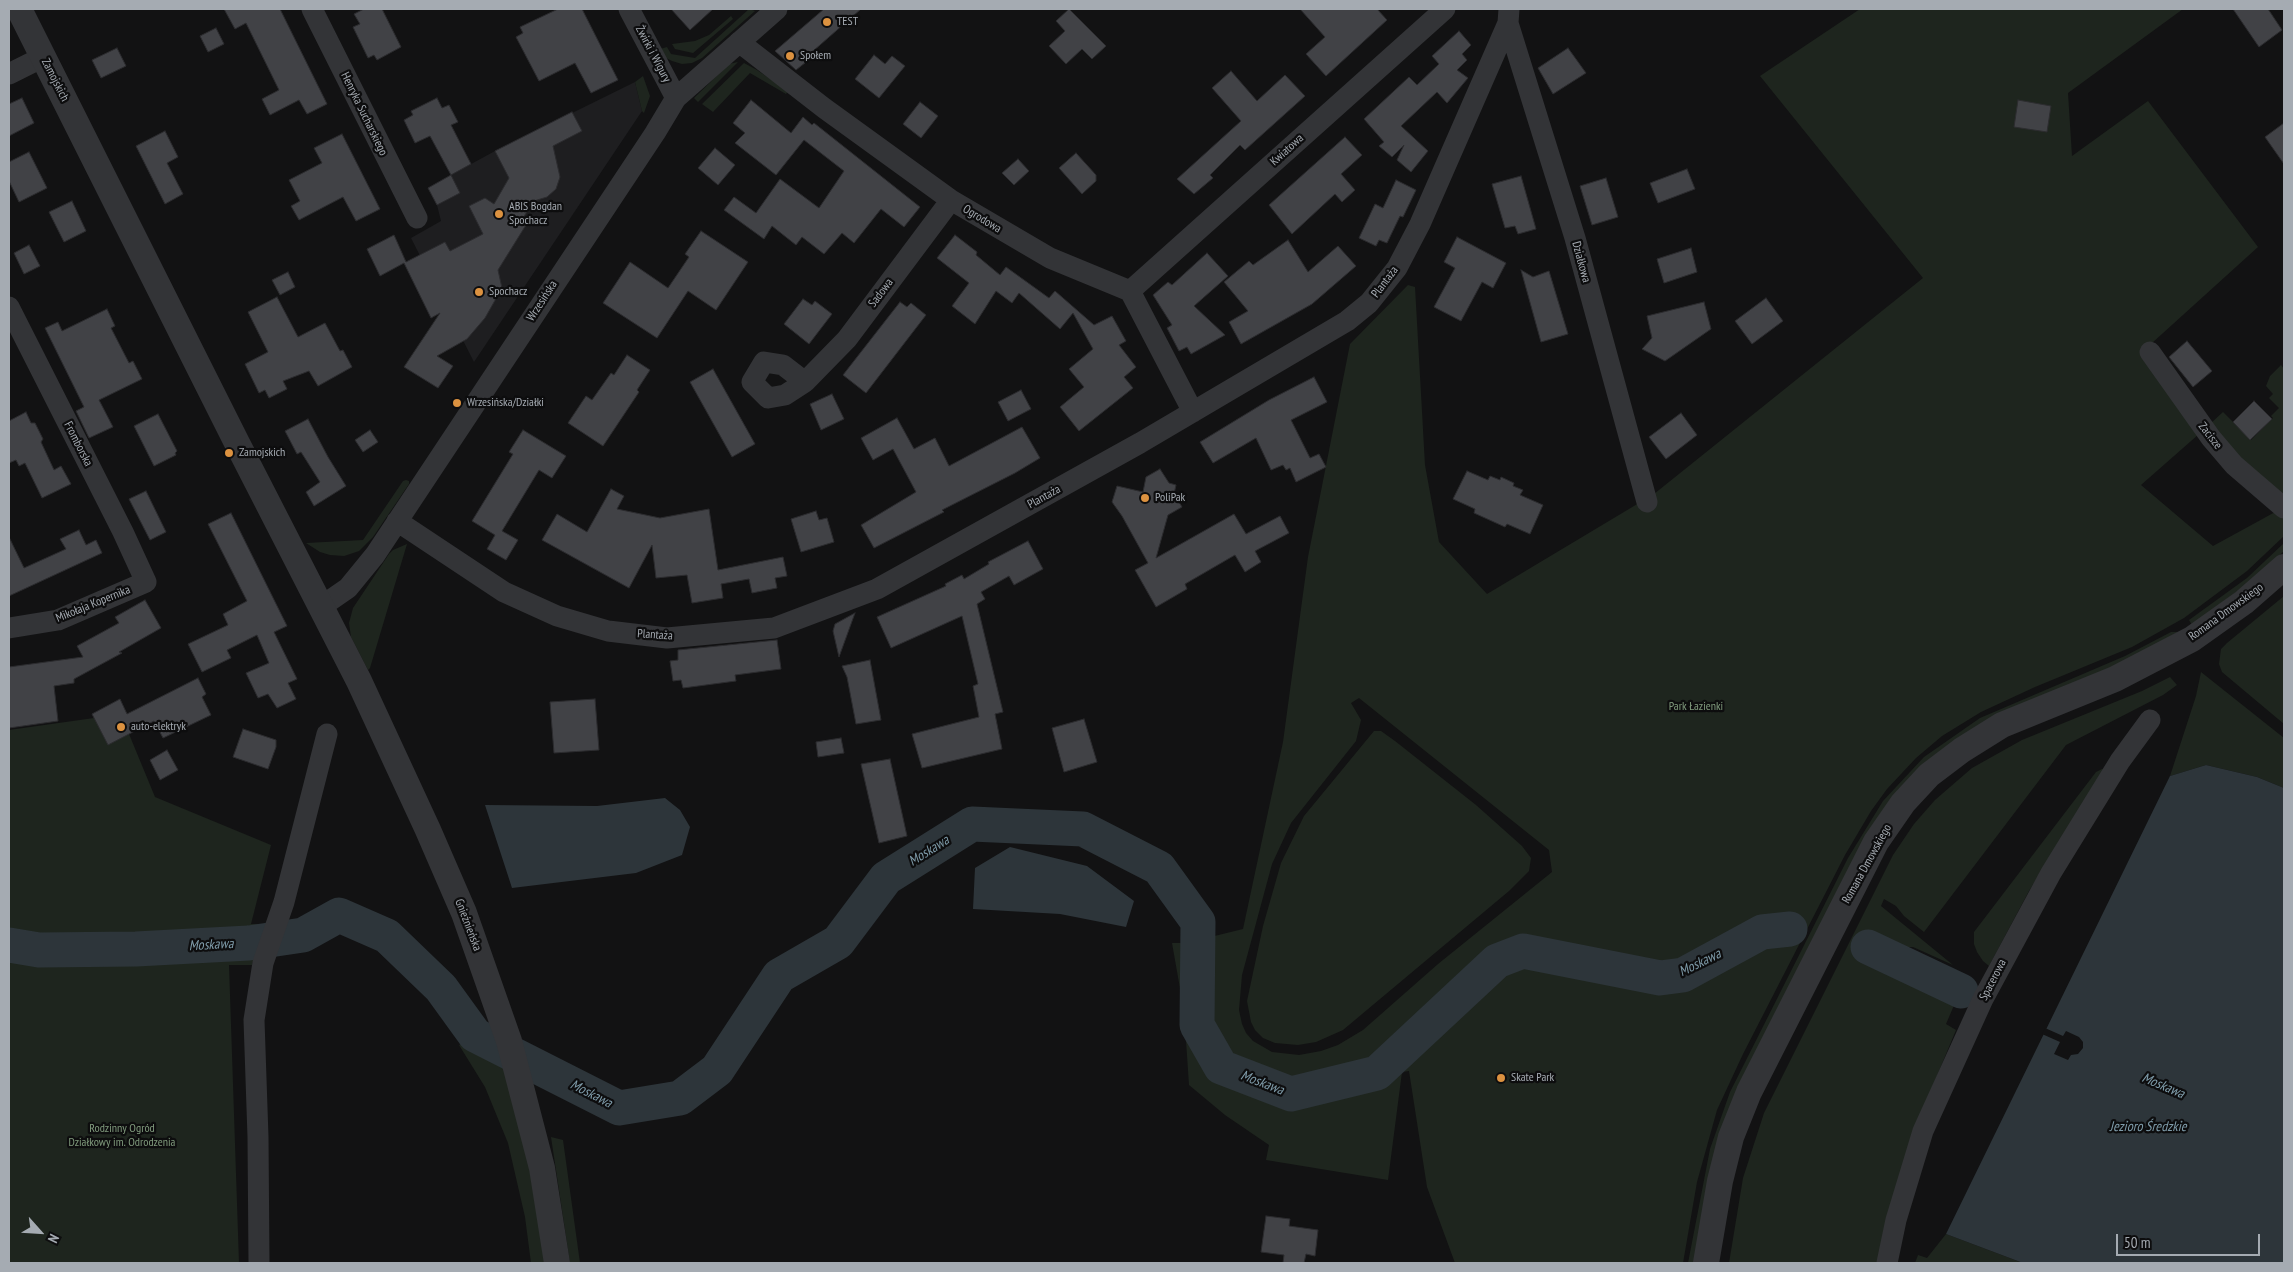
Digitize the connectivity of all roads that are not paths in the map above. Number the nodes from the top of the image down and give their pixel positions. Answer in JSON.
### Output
{"nodes":[{"id":1,"x":19,"y":9,"type":"edge"},
{"id":2,"x":312,"y":9,"type":"edge"},
{"id":3,"x":629,"y":9,"type":"edge"},
{"id":4,"x":776,"y":9,"type":"edge"},
{"id":5,"x":1445,"y":9,"type":"edge"},
{"id":6,"x":1509,"y":16,"type":"edge"},
{"id":7,"x":739,"y":42,"type":"junction"},
{"id":8,"x":43,"y":57,"type":"junction"},
{"id":9,"x":9,"y":74,"type":"edge"},
{"id":10,"x":676,"y":98,"type":"junction"},
{"id":11,"x":951,"y":200,"type":"junction"},
{"id":12,"x":417,"y":218,"type":"dead end"},
{"id":13,"x":1130,"y":291,"type":"junction"},
{"id":14,"x":9,"y":306,"type":"edge"},
{"id":15,"x":2150,"y":352,"type":"dead end"},
{"id":16,"x":805,"y":382,"type":"dead end"},
{"id":17,"x":1193,"y":412,"type":"junction"},
{"id":18,"x":1647,"y":502,"type":"dead end"},
{"id":19,"x":2284,"y":508,"type":"edge"},
{"id":20,"x":397,"y":522,"type":"junction"},
{"id":21,"x":2284,"y":567,"type":"edge"},
{"id":22,"x":146,"y":582,"type":"joint"},
{"id":23,"x":322,"y":606,"type":"junction"},
{"id":24,"x":9,"y":628,"type":"edge"},
{"id":25,"x":2150,"y":720,"type":"dead end"},
{"id":26,"x":327,"y":734,"type":"dead end"},
{"id":27,"x":259,"y":1263,"type":"edge"},
{"id":28,"x":557,"y":1263,"type":"edge"},
{"id":29,"x":1706,"y":1263,"type":"edge"},
{"id":30,"x":1887,"y":1263,"type":"edge"}],
"edges":[{"from":1,"to":8,"type":"street","name":"Zamojskich"},
{"from":2,"to":12,"type":"street","name":"Henryka Sucharskiego"},
{"from":3,"to":10,"type":"street","name":"Żwirki i Wigury"},
{"from":4,"to":7,"type":"street","name":"Wrzesińska"},
{"from":5,"to":13,"type":"street","name":"Kwiatowa"},
{"from":6,"to":17,"type":"street","name":"Plantaża"},
{"from":6,"to":18,"type":"street","name":"Działkowa"},
{"from":7,"to":10,"type":"street","name":"Wrzesińska"},
{"from":7,"to":11,"type":"street","name":"Ogrodowa"},
{"from":8,"to":9,"type":"street"},
{"from":8,"to":23,"type":"street","name":"Zamojskich"},
{"from":10,"to":20,"type":"street","name":"Wrzesińska"},
{"from":11,"to":13,"type":"street","name":"Ogrodowa"},
{"from":11,"to":16,"type":"street","name":"Sadowa"},
{"from":13,"to":17,"type":"street"},
{"from":14,"to":22,"type":"street","name":"Fromborska"},
{"from":15,"to":19,"type":"street","name":"Zacisze"},
{"from":17,"to":20,"type":"street","name":"Plantaża"},
{"from":20,"to":23,"type":"street","name":"Wrzesińska"},
{"from":21,"to":29,"type":"street","name":"Romana Dmowskiego"},
{"from":22,"to":24,"type":"street","name":"Mikołaja Kopernika"},
{"from":23,"to":28,"type":"street","name":"Gnieźnieńska"},
{"from":25,"to":30,"type":"street","name":"Spacerowa"},
{"from":26,"to":27,"type":"street"}]}
